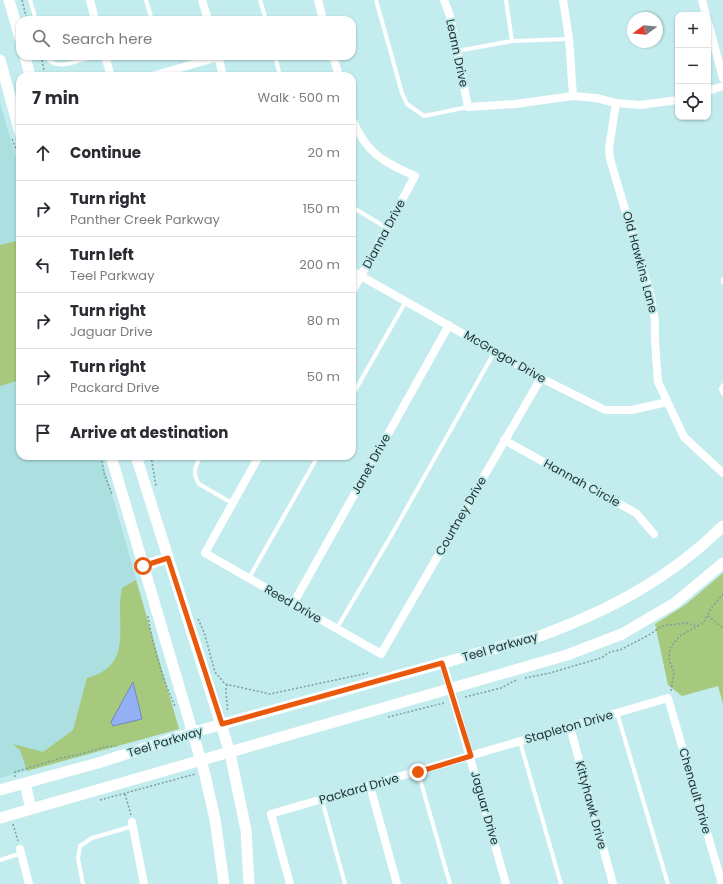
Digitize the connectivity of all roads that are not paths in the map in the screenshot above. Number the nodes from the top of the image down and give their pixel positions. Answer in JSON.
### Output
{"nodes":[{"id":1,"x":9,"y":0,"type":"edge"},
{"id":2,"x":30,"y":0,"type":"edge"},
{"id":3,"x":90,"y":0,"type":"edge"},
{"id":4,"x":146,"y":0,"type":"edge"},
{"id":5,"x":202,"y":0,"type":"edge"},
{"id":6,"x":260,"y":0,"type":"edge"},
{"id":7,"x":318,"y":0,"type":"edge"},
{"id":8,"x":376,"y":0,"type":"edge"},
{"id":9,"x":444,"y":0,"type":"edge"},
{"id":10,"x":506,"y":0,"type":"edge"},
{"id":11,"x":563,"y":0,"type":"edge"},
{"id":12,"x":702,"y":0,"type":"edge"},
{"id":13,"x":705,"y":12,"type":"edge"},
{"id":14,"x":35,"y":16,"type":"edge"},
{"id":15,"x":94,"y":16,"type":"edge"},
{"id":16,"x":151,"y":16,"type":"edge"},
{"id":17,"x":207,"y":16,"type":"edge"},
{"id":18,"x":265,"y":16,"type":"edge"},
{"id":19,"x":322,"y":16,"type":"edge"},
{"id":20,"x":16,"y":24,"type":"edge"},
{"id":21,"x":711,"y":33,"type":"edge"},
{"id":22,"x":569,"y":38,"type":"junction"},
{"id":23,"x":512,"y":42,"type":"junction"},
{"id":24,"x":457,"y":51,"type":"junction"},
{"id":25,"x":0,"y":60,"type":"edge"},
{"id":26,"x":26,"y":60,"type":"edge"},
{"id":27,"x":49,"y":60,"type":"edge"},
{"id":28,"x":76,"y":60,"type":"edge"},
{"id":29,"x":106,"y":60,"type":"edge"},
{"id":30,"x":205,"y":60,"type":"edge"},
{"id":31,"x":219,"y":60,"type":"edge"},
{"id":32,"x":276,"y":60,"type":"edge"},
{"id":33,"x":334,"y":60,"type":"edge"},
{"id":34,"x":29,"y":72,"type":"edge"},
{"id":35,"x":110,"y":72,"type":"edge"},
{"id":36,"x":165,"y":72,"type":"edge"},
{"id":37,"x":222,"y":72,"type":"edge"},
{"id":38,"x":279,"y":72,"type":"edge"},
{"id":39,"x":338,"y":72,"type":"edge"},
{"id":40,"x":723,"y":78,"type":"edge"},
{"id":41,"x":723,"y":86,"type":"edge"},
{"id":42,"x":711,"y":90,"type":"edge"},
{"id":43,"x":573,"y":96,"type":"junction"},
{"id":44,"x":675,"y":100,"type":"edge"},
{"id":45,"x":616,"y":103,"type":"junction"},
{"id":46,"x":468,"y":107,"type":"junction"},
{"id":47,"x":16,"y":110,"type":"edge"},
{"id":48,"x":356,"y":128,"type":"edge"},
{"id":49,"x":356,"y":209,"type":"edge"},
{"id":50,"x":387,"y":228,"type":"junction"},
{"id":51,"x":356,"y":273,"type":"edge"},
{"id":52,"x":361,"y":276,"type":"junction"},
{"id":53,"x":356,"y":285,"type":"edge"},
{"id":54,"x":406,"y":301,"type":"junction"},
{"id":55,"x":450,"y":325,"type":"junction"},
{"id":56,"x":495,"y":351,"type":"junction"},
{"id":57,"x":541,"y":378,"type":"junction"},
{"id":58,"x":723,"y":385,"type":"edge"},
{"id":59,"x":356,"y":389,"type":"edge"},
{"id":60,"x":723,"y":394,"type":"edge"},
{"id":61,"x":667,"y":402,"type":"junction"},
{"id":62,"x":504,"y":440,"type":"junction"},
{"id":63,"x":112,"y":460,"type":"edge"},
{"id":64,"x":137,"y":460,"type":"edge"},
{"id":65,"x":199,"y":460,"type":"edge"},
{"id":66,"x":257,"y":460,"type":"edge"},
{"id":67,"x":316,"y":460,"type":"edge"},
{"id":68,"x":723,"y":473,"type":"edge"},
{"id":69,"x":232,"y":503,"type":"junction"},
{"id":70,"x":723,"y":526,"type":"edge"},
{"id":71,"x":654,"y":534,"type":"dead end"},
{"id":72,"x":168,"y":558,"type":"junction"},
{"id":73,"x":723,"y":563,"type":"edge"},
{"id":74,"x":143,"y":566,"type":"junction"},
{"id":75,"x":249,"y":578,"type":"junction"},
{"id":76,"x":293,"y":604,"type":"junction"},
{"id":77,"x":336,"y":629,"type":"junction"},
{"id":78,"x":381,"y":654,"type":"joint"},
{"id":79,"x":442,"y":663,"type":"junction"},
{"id":80,"x":450,"y":690,"type":"junction"},
{"id":81,"x":668,"y":698,"type":"joint"},
{"id":82,"x":617,"y":713,"type":"junction"},
{"id":83,"x":222,"y":724,"type":"junction"},
{"id":84,"x":570,"y":727,"type":"junction"},
{"id":85,"x":194,"y":732,"type":"junction"},
{"id":86,"x":520,"y":742,"type":"junction"},
{"id":87,"x":230,"y":753,"type":"junction"},
{"id":88,"x":471,"y":756,"type":"junction"},
{"id":89,"x":201,"y":761,"type":"junction"},
{"id":90,"x":418,"y":772,"type":"junction"},
{"id":91,"x":25,"y":783,"type":"junction"},
{"id":92,"x":370,"y":786,"type":"junction"},
{"id":93,"x":0,"y":790,"type":"edge"},
{"id":94,"x":322,"y":800,"type":"junction"},
{"id":95,"x":31,"y":810,"type":"junction"},
{"id":96,"x":0,"y":818,"type":"edge"},
{"id":97,"x":133,"y":824,"type":"joint"},
{"id":98,"x":21,"y":851,"type":"joint"},
{"id":99,"x":0,"y":860,"type":"edge"},
{"id":100,"x":29,"y":884,"type":"edge"},
{"id":101,"x":83,"y":884,"type":"edge"},
{"id":102,"x":144,"y":884,"type":"edge"},
{"id":103,"x":224,"y":884,"type":"edge"},
{"id":104,"x":249,"y":884,"type":"edge"},
{"id":105,"x":290,"y":884,"type":"edge"},
{"id":106,"x":345,"y":884,"type":"edge"},
{"id":107,"x":397,"y":884,"type":"edge"},
{"id":108,"x":450,"y":884,"type":"edge"},
{"id":109,"x":506,"y":884,"type":"edge"},
{"id":110,"x":561,"y":884,"type":"edge"},
{"id":111,"x":613,"y":884,"type":"edge"},
{"id":112,"x":668,"y":884,"type":"edge"},
{"id":113,"x":722,"y":884,"type":"edge"}],
"edges":[{"from":1,"to":20,"type":"main road"},
{"from":2,"to":14,"type":"lane"},
{"from":3,"to":15,"type":"street"},
{"from":4,"to":16,"type":"lane"},
{"from":5,"to":17,"type":"street"},
{"from":6,"to":18,"type":"lane"},
{"from":7,"to":19,"type":"street"},
{"from":8,"to":46,"type":"lane"},
{"from":9,"to":24,"type":"street","name":"Leann Drive"},
{"from":10,"to":23,"type":"lane"},
{"from":11,"to":22,"type":"street"},
{"from":12,"to":13,"type":"street"},
{"from":21,"to":40,"type":"street"},
{"from":22,"to":23,"type":"lane"},
{"from":22,"to":43,"type":"street"},
{"from":23,"to":24,"type":"lane"},
{"from":24,"to":46,"type":"street","name":"Leann Drive"},
{"from":25,"to":47,"type":"main road"},
{"from":26,"to":34,"type":"main road"},
{"from":27,"to":28,"type":"lane"},
{"from":29,"to":35,"type":"street"},
{"from":30,"to":36,"type":"street"},
{"from":31,"to":37,"type":"street"},
{"from":32,"to":38,"type":"lane"},
{"from":33,"to":39,"type":"street"},
{"from":41,"to":42,"type":"street"},
{"from":43,"to":45,"type":"street"},
{"from":43,"to":46,"type":"street"},
{"from":44,"to":45,"type":"street"},
{"from":45,"to":61,"type":"street","name":"Old Hawkins Lane"},
{"from":48,"to":50,"type":"street","name":"Dianna Drive"},
{"from":49,"to":50,"type":"lane"},
{"from":50,"to":52,"type":"street","name":"Dianna Drive"},
{"from":51,"to":52,"type":"street","name":"McGregor Drive"},
{"from":52,"to":53,"type":"street","name":"Dianna Drive"},
{"from":52,"to":54,"type":"street","name":"McGregor Drive"},
{"from":54,"to":55,"type":"street","name":"McGregor Drive"},
{"from":54,"to":59,"type":"lane"},
{"from":55,"to":56,"type":"street","name":"McGregor Drive"},
{"from":55,"to":76,"type":"street","name":"Janet Drive"},
{"from":56,"to":57,"type":"street","name":"McGregor Drive"},
{"from":56,"to":77,"type":"lane"},
{"from":57,"to":61,"type":"street","name":"McGregor Drive"},
{"from":57,"to":62,"type":"street","name":"Courtney Drive"},
{"from":58,"to":60,"type":"lane"},
{"from":61,"to":68,"type":"street","name":"Old Hawkins Lane"},
{"from":62,"to":71,"type":"street","name":"Hannah Circle"},
{"from":62,"to":78,"type":"street","name":"Courtney Drive"},
{"from":63,"to":74,"type":"main road"},
{"from":64,"to":72,"type":"main road"},
{"from":65,"to":69,"type":"lane"},
{"from":66,"to":69,"type":"street"},
{"from":67,"to":75,"type":"lane"},
{"from":69,"to":75,"type":"street","name":"Reed Drive"},
{"from":70,"to":79,"type":"main road","name":"Teel Parkway"},
{"from":72,"to":74,"type":"main road"},
{"from":72,"to":83,"type":"main road"},
{"from":73,"to":80,"type":"main road"},
{"from":74,"to":85,"type":"main road"},
{"from":75,"to":76,"type":"street","name":"Reed Drive"},
{"from":76,"to":77,"type":"street","name":"Reed Drive"},
{"from":77,"to":78,"type":"street","name":"Reed Drive"},
{"from":79,"to":80,"type":"street","name":"Jaguar Drive"},
{"from":79,"to":83,"type":"main road","name":"Teel Parkway"},
{"from":80,"to":87,"type":"main road"},
{"from":80,"to":88,"type":"street","name":"Jaguar Drive"},
{"from":81,"to":82,"type":"street","name":"Stapleton Drive"},
{"from":81,"to":113,"type":"street","name":"Chenault Drive"},
{"from":82,"to":84,"type":"street","name":"Stapleton Drive"},
{"from":82,"to":112,"type":"lane"},
{"from":83,"to":85,"type":"main road","name":"Teel Parkway"},
{"from":83,"to":87,"type":"main road"},
{"from":84,"to":86,"type":"street","name":"Stapleton Drive"},
{"from":84,"to":111,"type":"street","name":"Kittyhawk Drive"},
{"from":85,"to":89,"type":"main road"},
{"from":85,"to":91,"type":"main road","name":"Teel Parkway"},
{"from":86,"to":88,"type":"street","name":"Stapleton Drive"},
{"from":86,"to":110,"type":"lane"},
{"from":87,"to":89,"type":"main road"},
{"from":87,"to":104,"type":"main road"},
{"from":88,"to":90,"type":"street","name":"Packard Drive"},
{"from":88,"to":109,"type":"street","name":"Jaguar Drive"},
{"from":89,"to":95,"type":"main road"},
{"from":89,"to":103,"type":"main road"},
{"from":90,"to":92,"type":"street","name":"Packard Drive"},
{"from":90,"to":108,"type":"lane"},
{"from":91,"to":93,"type":"main road","name":"Teel Parkway"},
{"from":91,"to":95,"type":"main road"},
{"from":92,"to":94,"type":"street","name":"Packard Drive"},
{"from":92,"to":107,"type":"street"},
{"from":94,"to":105,"type":"street","name":"Packard Drive"},
{"from":94,"to":106,"type":"lane"},
{"from":95,"to":96,"type":"main road"},
{"from":97,"to":101,"type":"lane"},
{"from":97,"to":102,"type":"street"},
{"from":98,"to":99,"type":"lane"},
{"from":98,"to":100,"type":"street"}]}
